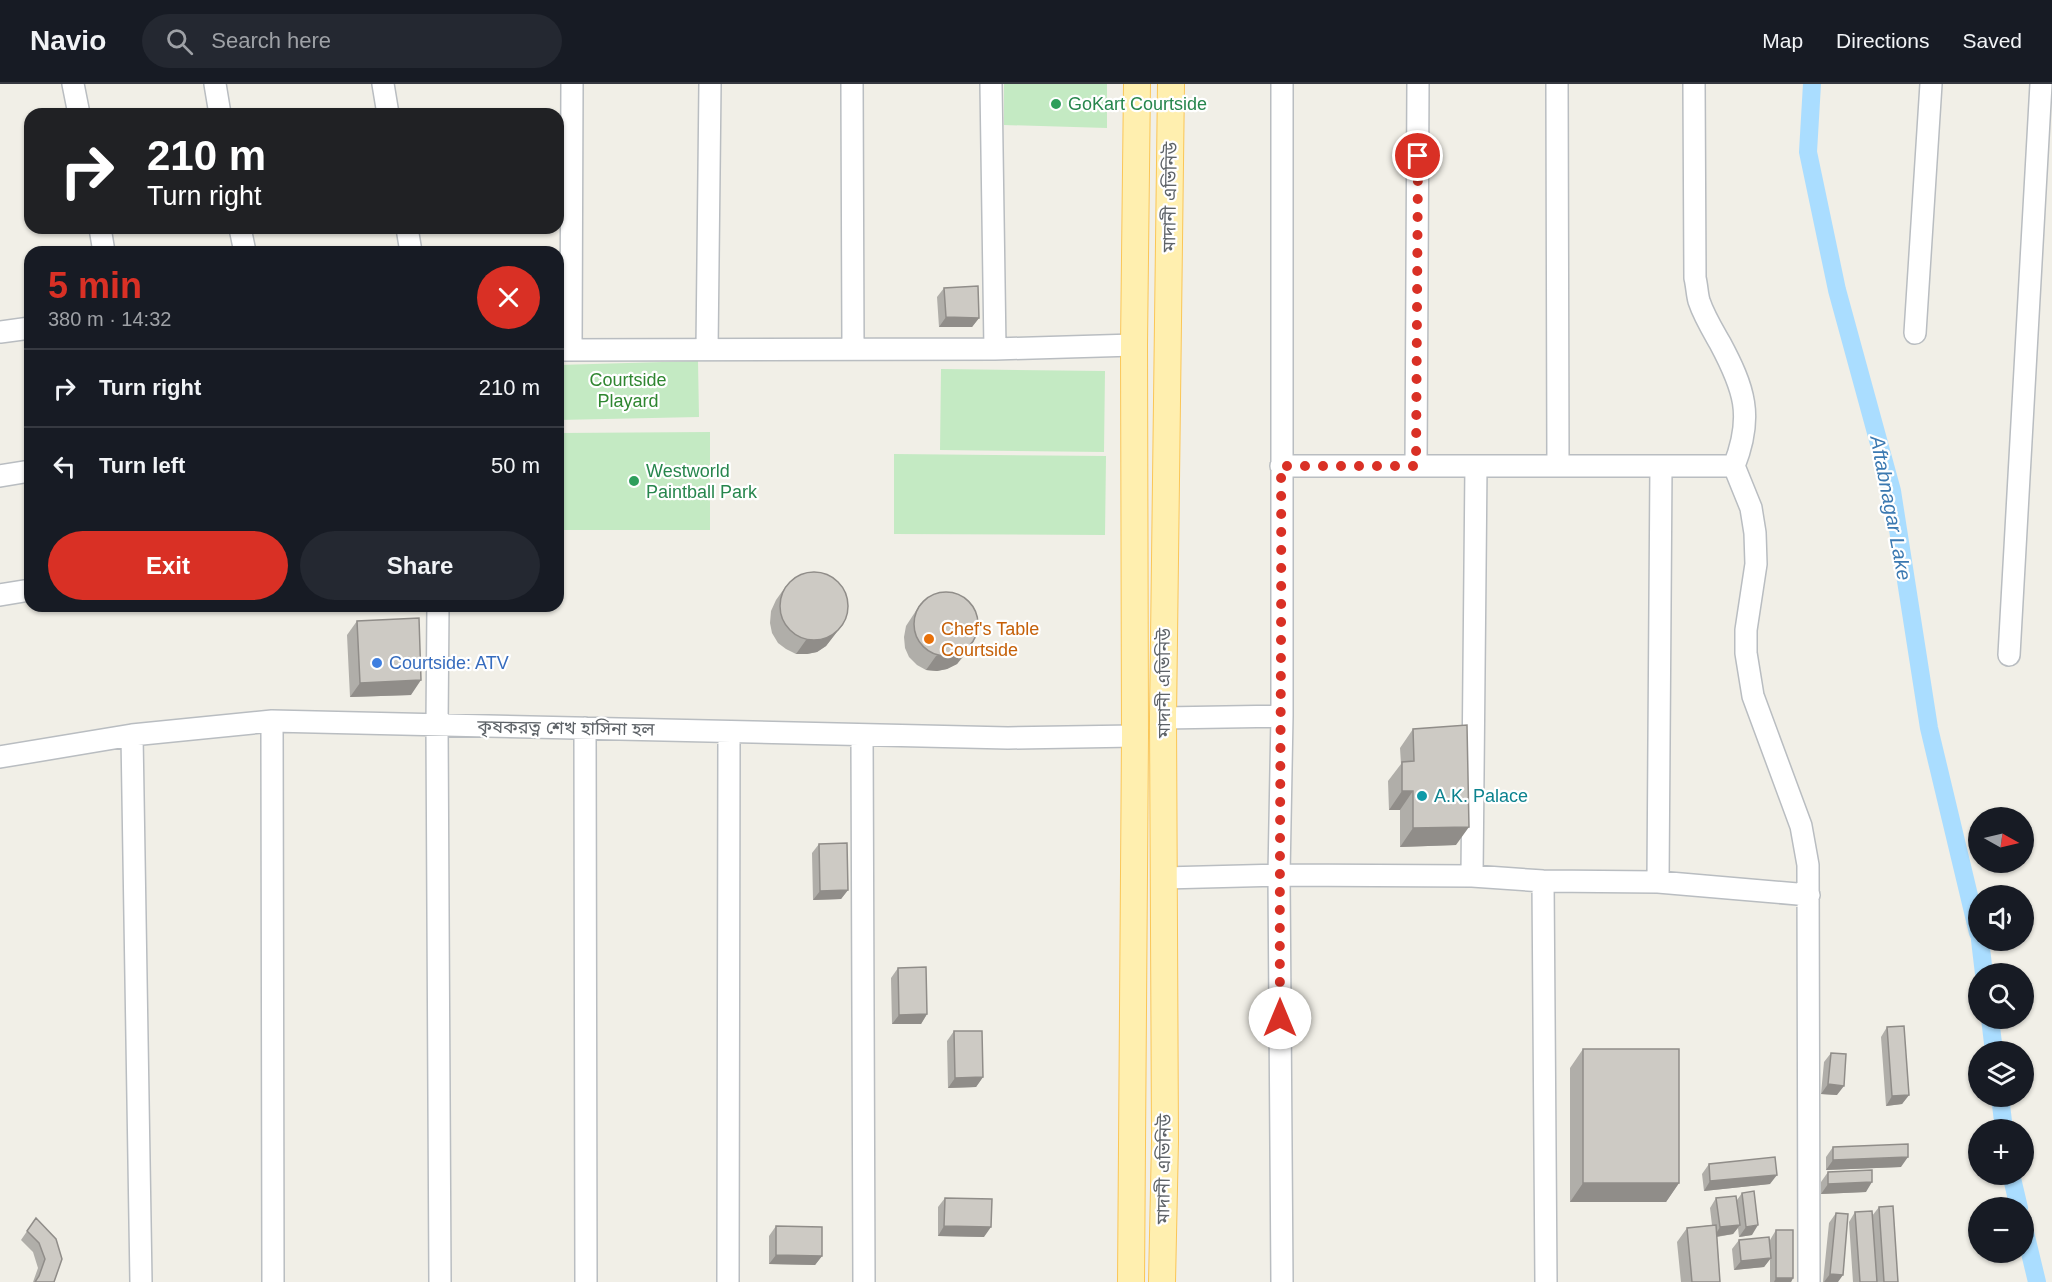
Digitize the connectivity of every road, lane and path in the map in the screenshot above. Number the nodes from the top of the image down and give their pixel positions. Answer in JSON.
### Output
{"nodes":[{"id":1,"x":74,"y":84,"type":"edge"},
{"id":2,"x":214,"y":84,"type":"edge"},
{"id":3,"x":382,"y":84,"type":"edge"},
{"id":4,"x":572,"y":84,"type":"edge"},
{"id":5,"x":710,"y":84,"type":"edge"},
{"id":6,"x":852,"y":84,"type":"edge"},
{"id":7,"x":991,"y":84,"type":"edge"},
{"id":8,"x":1137,"y":84,"type":"edge"},
{"id":9,"x":1171,"y":84,"type":"edge"},
{"id":10,"x":1281,"y":84,"type":"edge"},
{"id":11,"x":1418,"y":84,"type":"edge"},
{"id":12,"x":1557,"y":84,"type":"edge"},
{"id":13,"x":1694,"y":84,"type":"edge"},
{"id":14,"x":1931,"y":84,"type":"edge"},
{"id":15,"x":2041,"y":84,"type":"edge"},
{"id":16,"x":78,"y":108,"type":"edge"},
{"id":17,"x":219,"y":108,"type":"edge"},
{"id":18,"x":387,"y":108,"type":"edge"},
{"id":19,"x":24,"y":329,"type":"edge"},
{"id":20,"x":0,"y":332,"type":"edge"},
{"id":21,"x":1915,"y":333,"type":"dead end"},
{"id":22,"x":1168,"y":341,"type":"junction"},
{"id":23,"x":1134,"y":345,"type":"junction"},
{"id":24,"x":853,"y":348,"type":"junction"},
{"id":25,"x":995,"y":349,"type":"junction"},
{"id":26,"x":565,"y":350,"type":"edge"},
{"id":27,"x":707,"y":350,"type":"junction"},
{"id":28,"x":1281,"y":466,"type":"junction"},
{"id":29,"x":1416,"y":466,"type":"junction"},
{"id":30,"x":1476,"y":466,"type":"junction"},
{"id":31,"x":1558,"y":466,"type":"junction"},
{"id":32,"x":1661,"y":466,"type":"junction"},
{"id":33,"x":1734,"y":466,"type":"junction"},
{"id":34,"x":24,"y":472,"type":"edge"},
{"id":35,"x":0,"y":476,"type":"edge"},
{"id":36,"x":1165,"y":549,"type":"junction"},
{"id":37,"x":1135,"y":551,"type":"junction"},
{"id":38,"x":24,"y":591,"type":"edge"},
{"id":39,"x":0,"y":595,"type":"edge"},
{"id":40,"x":438,"y":612,"type":"edge"},
{"id":41,"x":2009,"y":655,"type":"dead end"},
{"id":42,"x":1282,"y":716,"type":"junction"},
{"id":43,"x":1163,"y":718,"type":"junction"},
{"id":44,"x":272,"y":721,"type":"junction"},
{"id":45,"x":437,"y":725,"type":"junction"},
{"id":46,"x":585,"y":728,"type":"junction"},
{"id":47,"x":729,"y":732,"type":"junction"},
{"id":48,"x":132,"y":735,"type":"junction"},
{"id":49,"x":862,"y":735,"type":"junction"},
{"id":50,"x":1135,"y":736,"type":"junction"},
{"id":51,"x":0,"y":757,"type":"edge"},
{"id":52,"x":1279,"y":875,"type":"junction"},
{"id":53,"x":1472,"y":876,"type":"junction"},
{"id":54,"x":1164,"y":878,"type":"junction"},
{"id":55,"x":1543,"y":881,"type":"junction"},
{"id":56,"x":1658,"y":882,"type":"junction"},
{"id":57,"x":1809,"y":895,"type":"junction"},
{"id":58,"x":141,"y":1282,"type":"edge"},
{"id":59,"x":273,"y":1282,"type":"edge"},
{"id":60,"x":440,"y":1282,"type":"edge"},
{"id":61,"x":586,"y":1282,"type":"edge"},
{"id":62,"x":728,"y":1282,"type":"edge"},
{"id":63,"x":864,"y":1282,"type":"edge"},
{"id":64,"x":1131,"y":1282,"type":"edge"},
{"id":65,"x":1162,"y":1282,"type":"edge"},
{"id":66,"x":1282,"y":1282,"type":"edge"},
{"id":67,"x":1546,"y":1282,"type":"edge"},
{"id":68,"x":1809,"y":1282,"type":"edge"}],
"edges":[{"from":1,"to":16,"type":"street"},
{"from":2,"to":17,"type":"street"},
{"from":3,"to":18,"type":"street"},
{"from":4,"to":26,"type":"street"},
{"from":5,"to":27,"type":"street"},
{"from":6,"to":24,"type":"street"},
{"from":7,"to":25,"type":"street"},
{"from":8,"to":23,"type":"main road","name":"মাদানী এভিনিউ"},
{"from":9,"to":22,"type":"main road","name":"মাদানী এভিনিউ"},
{"from":10,"to":28,"type":"street"},
{"from":11,"to":29,"type":"street"},
{"from":12,"to":31,"type":"street"},
{"from":13,"to":33,"type":"street"},
{"from":14,"to":21,"type":"street"},
{"from":15,"to":41,"type":"street"},
{"from":19,"to":20,"type":"street"},
{"from":22,"to":23,"type":"main road"},
{"from":22,"to":36,"type":"main road","name":"মাদানী এভিনিউ"},
{"from":23,"to":25,"type":"street"},
{"from":23,"to":37,"type":"main road","name":"মাদানী এভিনিউ"},
{"from":24,"to":25,"type":"street"},
{"from":24,"to":27,"type":"street"},
{"from":26,"to":27,"type":"street"},
{"from":28,"to":29,"type":"street"},
{"from":28,"to":42,"type":"street"},
{"from":29,"to":30,"type":"street"},
{"from":30,"to":31,"type":"street"},
{"from":30,"to":53,"type":"street"},
{"from":31,"to":32,"type":"street"},
{"from":32,"to":33,"type":"street"},
{"from":32,"to":56,"type":"street"},
{"from":33,"to":57,"type":"street"},
{"from":34,"to":35,"type":"street"},
{"from":36,"to":37,"type":"main road"},
{"from":36,"to":43,"type":"main road","name":"মাদানী এভিনিউ"},
{"from":37,"to":50,"type":"main road","name":"মাদানী এভিনিউ"},
{"from":38,"to":39,"type":"street"},
{"from":40,"to":45,"type":"street"},
{"from":42,"to":43,"type":"street"},
{"from":42,"to":52,"type":"street"},
{"from":43,"to":54,"type":"main road","name":"মাদানী এভিনিউ"},
{"from":44,"to":45,"type":"street","name":"কৃষকরত্ন শেখ হাসিনা হল"},
{"from":44,"to":48,"type":"street","name":"কৃষকরত্ন শেখ হাসিনা হল"},
{"from":44,"to":59,"type":"street"},
{"from":45,"to":46,"type":"street","name":"কৃষকরত্ন শেখ হাসিনা হল"},
{"from":45,"to":60,"type":"street"},
{"from":46,"to":47,"type":"street","name":"কৃষকরত্ন শেখ হাসিনা হল"},
{"from":46,"to":61,"type":"street"},
{"from":47,"to":49,"type":"street","name":"কৃষকরত্ন শেখ হাসিনা হল"},
{"from":47,"to":62,"type":"street"},
{"from":48,"to":51,"type":"street","name":"কৃষকরত্ন শেখ হাসিনা হল"},
{"from":48,"to":58,"type":"street"},
{"from":49,"to":50,"type":"street","name":"কৃষকরত্ন শেখ হাসিনা হল"},
{"from":49,"to":63,"type":"street"},
{"from":50,"to":64,"type":"main road","name":"মাদানী এভিনিউ"},
{"from":52,"to":53,"type":"street"},
{"from":52,"to":54,"type":"street"},
{"from":52,"to":66,"type":"street"},
{"from":53,"to":55,"type":"street"},
{"from":54,"to":65,"type":"main road","name":"মাদানী এভিনিউ"},
{"from":55,"to":56,"type":"street"},
{"from":55,"to":67,"type":"street"},
{"from":56,"to":57,"type":"street"},
{"from":57,"to":68,"type":"street"}]}
